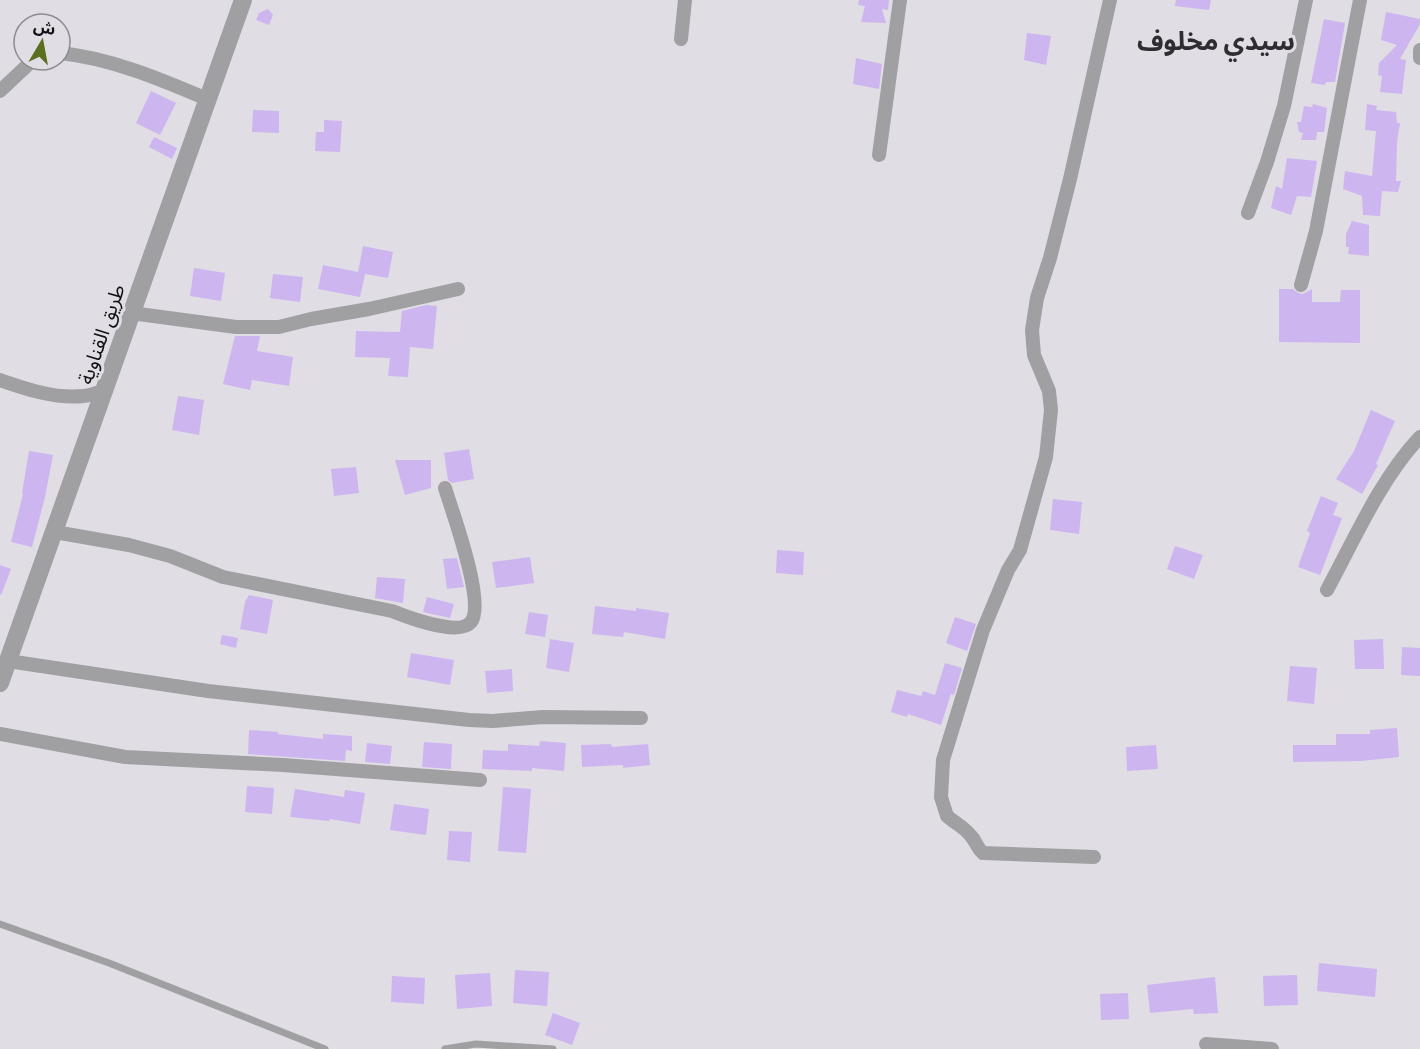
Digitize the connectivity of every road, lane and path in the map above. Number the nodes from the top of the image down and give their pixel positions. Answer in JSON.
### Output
{"nodes":[{"id":1,"x":243,"y":0,"type":"edge"},
{"id":2,"x":685,"y":0,"type":"edge"},
{"id":3,"x":900,"y":0,"type":"edge"},
{"id":4,"x":1110,"y":0,"type":"edge"},
{"id":5,"x":1306,"y":0,"type":"edge"},
{"id":6,"x":1360,"y":0,"type":"edge"},
{"id":7,"x":681,"y":39,"type":"dead end"},
{"id":8,"x":1420,"y":50,"type":"edge"},
{"id":9,"x":72,"y":56,"type":"edge"},
{"id":10,"x":1420,"y":58,"type":"edge"},
{"id":11,"x":20,"y":72,"type":"edge"},
{"id":12,"x":0,"y":91,"type":"edge"},
{"id":13,"x":207,"y":99,"type":"junction"},
{"id":14,"x":879,"y":155,"type":"dead end"},
{"id":15,"x":1248,"y":213,"type":"dead end"},
{"id":16,"x":1301,"y":285,"type":"dead end"},
{"id":17,"x":458,"y":290,"type":"dead end"},
{"id":18,"x":131,"y":313,"type":"junction"},
{"id":19,"x":0,"y":380,"type":"edge"},
{"id":20,"x":106,"y":390,"type":"junction"},
{"id":21,"x":1420,"y":437,"type":"edge"},
{"id":22,"x":445,"y":488,"type":"dead end"},
{"id":23,"x":55,"y":532,"type":"junction"},
{"id":24,"x":1327,"y":590,"type":"dead end"},
{"id":25,"x":8,"y":661,"type":"junction"},
{"id":26,"x":0,"y":683,"type":"edge"},
{"id":27,"x":641,"y":718,"type":"dead end"},
{"id":28,"x":0,"y":734,"type":"edge"},
{"id":29,"x":480,"y":780,"type":"dead end"},
{"id":30,"x":1094,"y":857,"type":"dead end"},
{"id":31,"x":0,"y":924,"type":"edge"},
{"id":32,"x":1206,"y":1044,"type":"dead end"},
{"id":33,"x":325,"y":1049,"type":"edge"},
{"id":34,"x":445,"y":1049,"type":"edge"},
{"id":35,"x":553,"y":1049,"type":"edge"},
{"id":36,"x":1272,"y":1049,"type":"edge"}],
"edges":[{"from":1,"to":13,"type":"street","name":"طريق القناوية"},
{"from":2,"to":7,"type":"street"},
{"from":3,"to":14,"type":"street"},
{"from":4,"to":30,"type":"street"},
{"from":5,"to":15,"type":"street"},
{"from":6,"to":16,"type":"street"},
{"from":8,"to":10,"type":"street"},
{"from":9,"to":13,"type":"street"},
{"from":11,"to":12,"type":"street"},
{"from":13,"to":18,"type":"street","name":"طريق القناوية"},
{"from":17,"to":18,"type":"street"},
{"from":18,"to":20,"type":"street","name":"طريق القناوية"},
{"from":19,"to":20,"type":"street"},
{"from":20,"to":23,"type":"street","name":"طريق القناوية"},
{"from":21,"to":24,"type":"street"},
{"from":22,"to":23,"type":"street"},
{"from":23,"to":25,"type":"street","name":"طريق القناوية"},
{"from":25,"to":26,"type":"street","name":"طريق القناوية"},
{"from":25,"to":27,"type":"street"},
{"from":28,"to":29,"type":"street"},
{"from":31,"to":33,"type":"lane"},
{"from":32,"to":36,"type":"street"},
{"from":34,"to":35,"type":"lane"}]}
